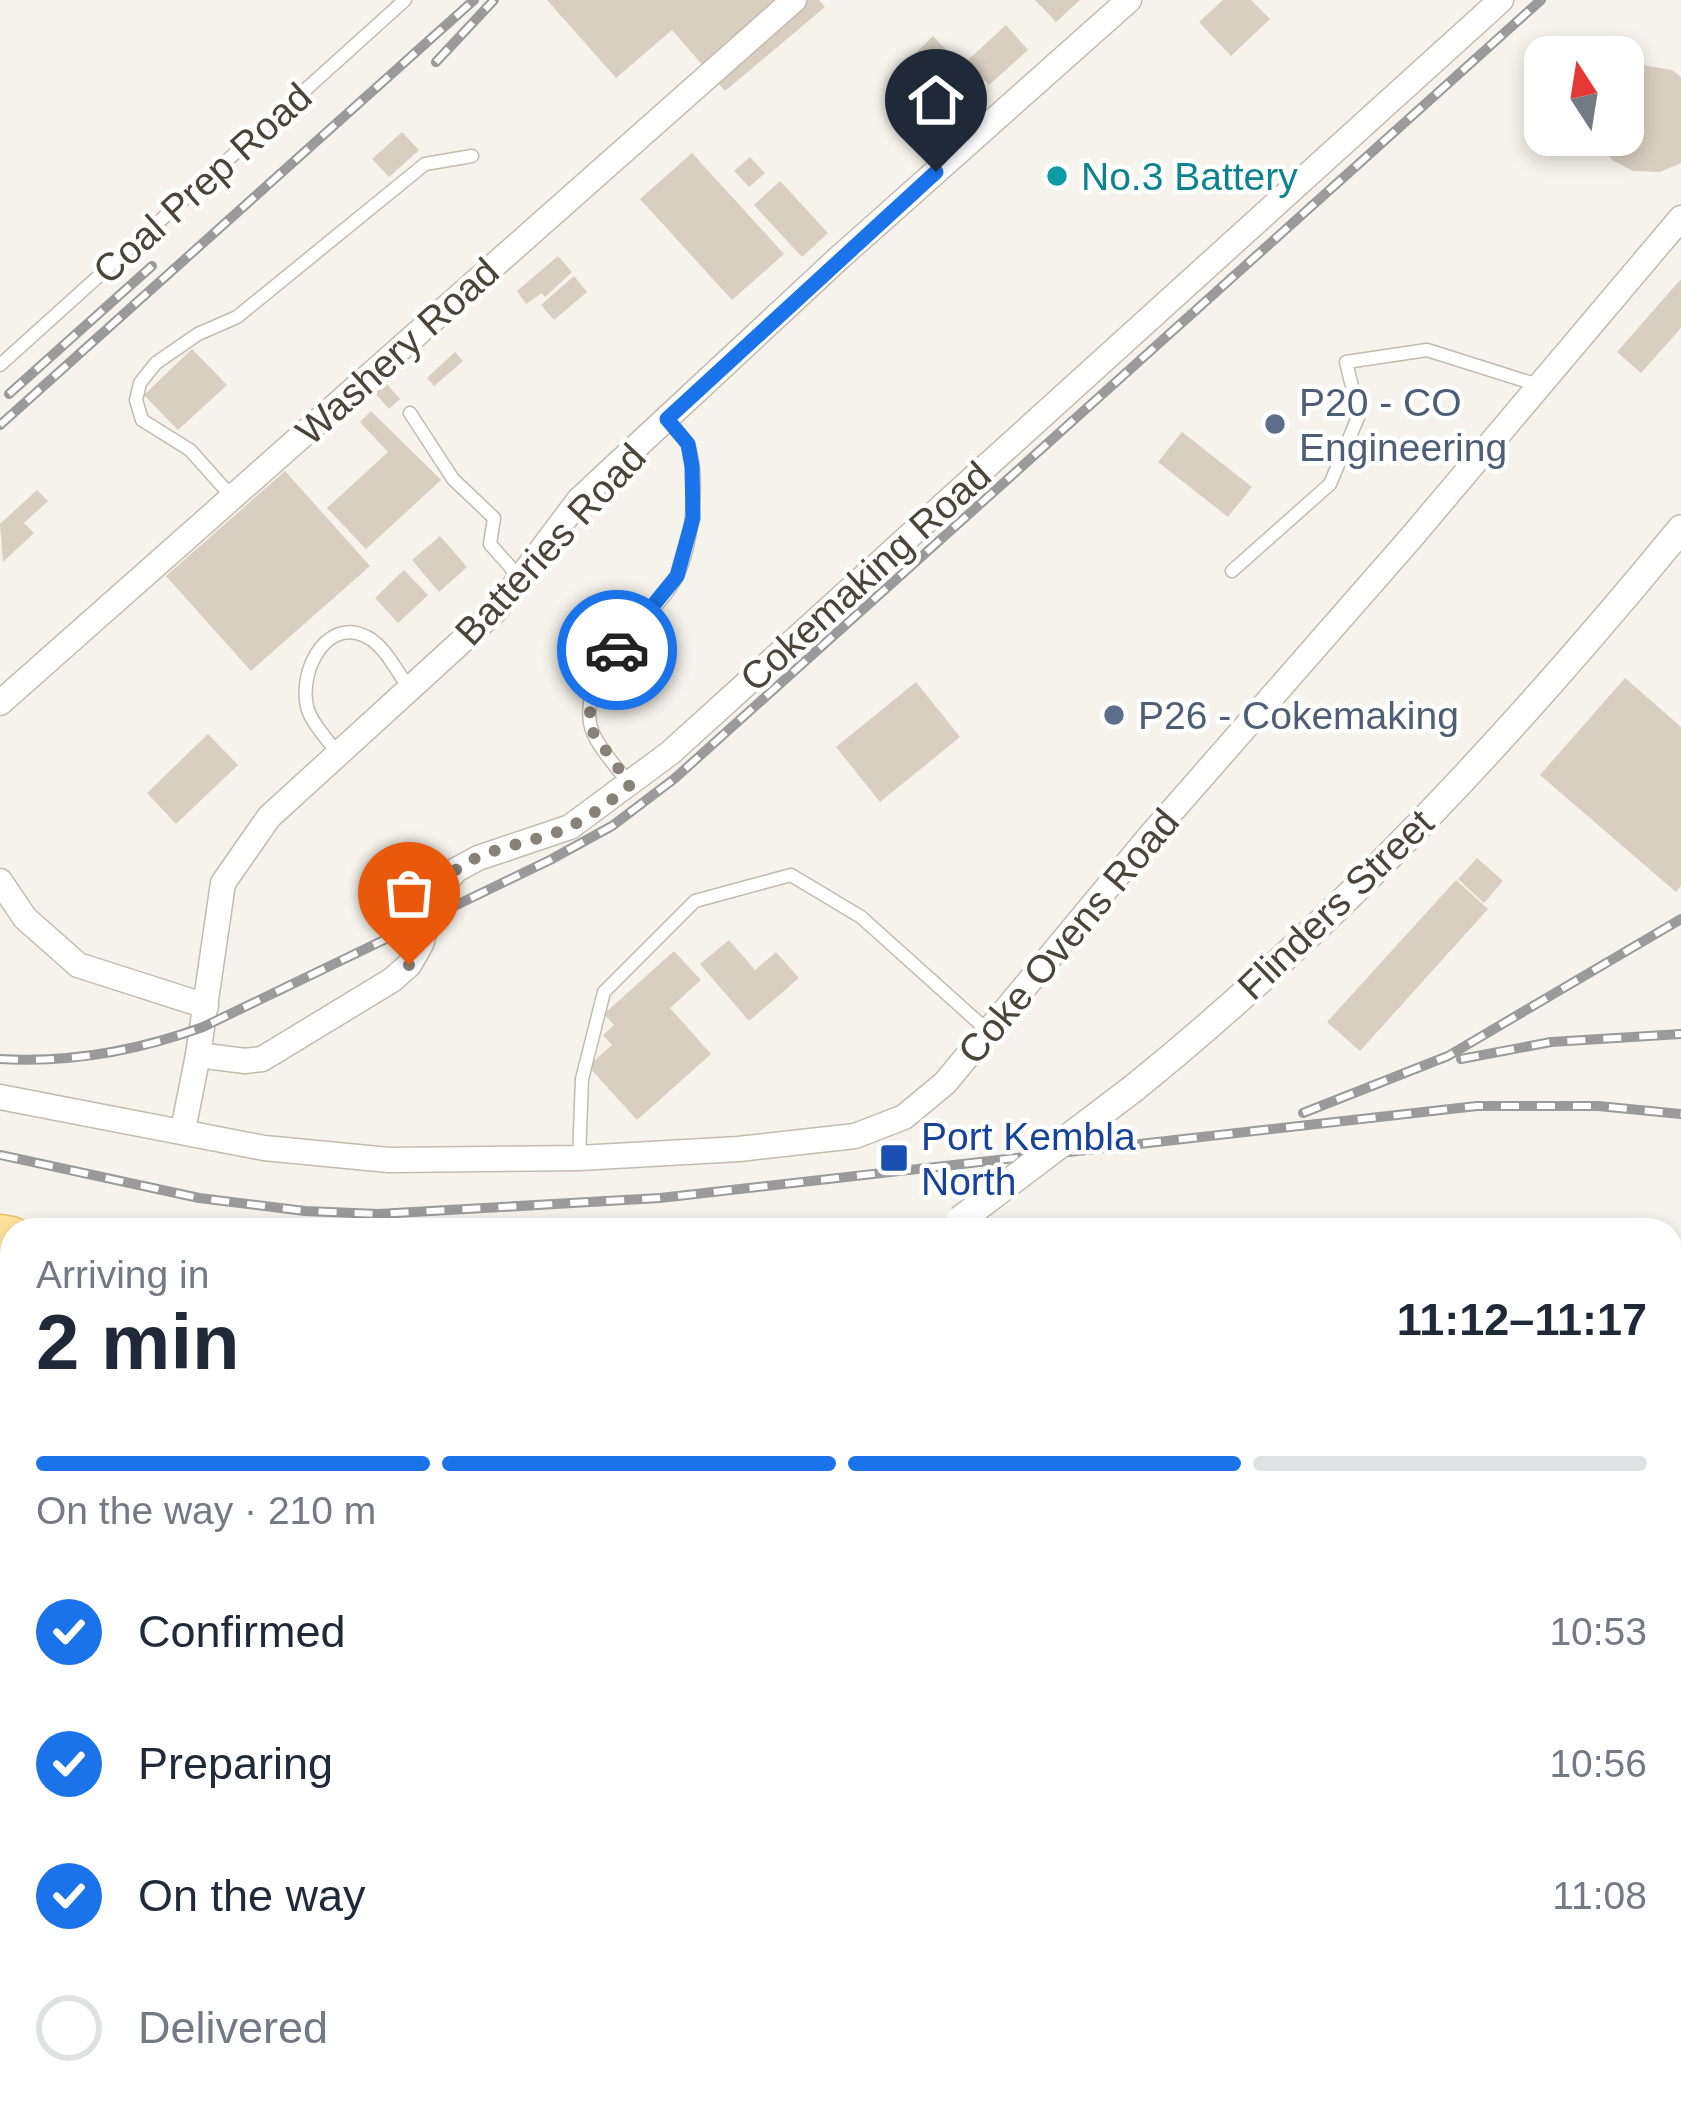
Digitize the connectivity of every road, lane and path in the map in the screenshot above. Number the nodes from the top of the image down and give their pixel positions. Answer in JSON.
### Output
{"nodes":[{"id":1,"x":405,"y":0,"type":"edge"},
{"id":2,"x":794,"y":0,"type":"edge"},
{"id":3,"x":1129,"y":0,"type":"edge"},
{"id":4,"x":1501,"y":0,"type":"edge"},
{"id":5,"x":472,"y":156,"type":"dead end"},
{"id":6,"x":1681,"y":218,"type":"edge"},
{"id":7,"x":0,"y":365,"type":"edge"},
{"id":8,"x":1538,"y":385,"type":"junction"},
{"id":9,"x":410,"y":413,"type":"dead end"},
{"id":10,"x":667,"y":419,"type":"junction"},
{"id":11,"x":232,"y":497,"type":"junction"},
{"id":12,"x":1681,"y":529,"type":"edge"},
{"id":13,"x":1232,"y":571,"type":"dead end"},
{"id":14,"x":520,"y":578,"type":"junction"},
{"id":15,"x":410,"y":689,"type":"junction"},
{"id":16,"x":0,"y":703,"type":"edge"},
{"id":17,"x":338,"y":754,"type":"junction"},
{"id":18,"x":630,"y":785,"type":"junction"},
{"id":19,"x":0,"y":881,"type":"edge"},
{"id":20,"x":206,"y":1006,"type":"junction"},
{"id":21,"x":988,"y":1032,"type":"junction"},
{"id":22,"x":198,"y":1055,"type":"junction"},
{"id":23,"x":0,"y":1097,"type":"edge"},
{"id":24,"x":183,"y":1130,"type":"junction"},
{"id":25,"x":579,"y":1158,"type":"junction"},
{"id":26,"x":961,"y":1218,"type":"edge"}],
"edges":[{"from":1,"to":7,"type":"lane","name":"Coal Prep Road"},
{"from":2,"to":11,"type":"street","name":"Washery Road"},
{"from":3,"to":10,"type":"street","name":"Batteries Road"},
{"from":4,"to":18,"type":"street","name":"Cokemaking Road"},
{"from":5,"to":11,"type":"lane"},
{"from":6,"to":8,"type":"street","name":"Coke Ovens Road"},
{"from":8,"to":13,"type":"lane"},
{"from":8,"to":21,"type":"street","name":"Coke Ovens Road"},
{"from":9,"to":14,"type":"lane"},
{"from":10,"to":14,"type":"street","name":"Batteries Road"},
{"from":10,"to":18,"type":"lane"},
{"from":11,"to":16,"type":"street","name":"Washery Road"},
{"from":12,"to":26,"type":"street","name":"Flinders Street","bridge":true},
{"from":14,"to":15,"type":"street","name":"Batteries Road"},
{"from":15,"to":17,"type":"street","name":"Batteries Road"},
{"from":15,"to":17,"type":"lane"},
{"from":17,"to":20,"type":"street","name":"Batteries Road"},
{"from":18,"to":22,"type":"street","name":"Cokemaking Road"},
{"from":19,"to":20,"type":"street"},
{"from":20,"to":22,"type":"street","name":"Batteries Road"},
{"from":21,"to":25,"type":"street","name":"Coke Ovens Road"},
{"from":21,"to":25,"type":"lane"},
{"from":22,"to":24,"type":"street","name":"Batteries Road"},
{"from":23,"to":24,"type":"street","name":"Coke Ovens Road"},
{"from":24,"to":25,"type":"street","name":"Coke Ovens Road"}]}
